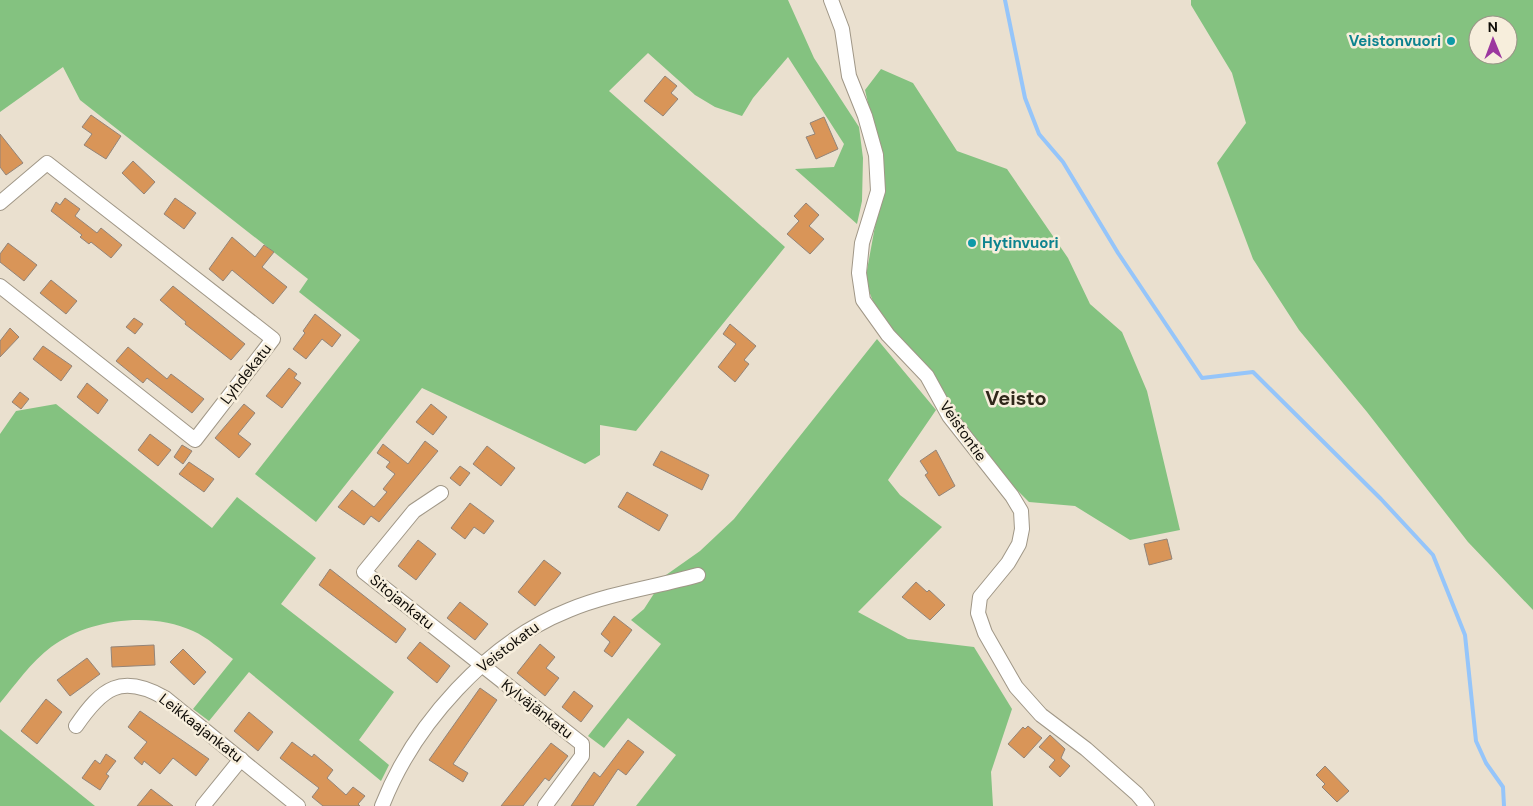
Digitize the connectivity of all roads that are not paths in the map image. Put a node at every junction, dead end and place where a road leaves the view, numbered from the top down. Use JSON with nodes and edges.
{"nodes":[{"id":1,"x":832,"y":0,"type":"edge"},
{"id":2,"x":0,"y":203,"type":"edge"},
{"id":3,"x":0,"y":286,"type":"edge"},
{"id":4,"x":441,"y":492,"type":"dead end"},
{"id":5,"x":698,"y":575,"type":"dead end"},
{"id":6,"x":481,"y":665,"type":"junction"},
{"id":7,"x":76,"y":726,"type":"dead end"},
{"id":8,"x":241,"y":759,"type":"junction"},
{"id":9,"x":203,"y":806,"type":"edge"},
{"id":10,"x":298,"y":806,"type":"edge"},
{"id":11,"x":382,"y":806,"type":"edge"},
{"id":12,"x":545,"y":806,"type":"edge"},
{"id":13,"x":1147,"y":806,"type":"edge"}],
"edges":[{"from":1,"to":13,"type":"street","name":"Veistontie"},
{"from":2,"to":3,"type":"street","name":"Lyhdekatu"},
{"from":4,"to":6,"type":"street","name":"Sitojankatu"},
{"from":5,"to":6,"type":"street","name":"Veistokatu"},
{"from":6,"to":11,"type":"street","name":"Veistokatu"},
{"from":6,"to":12,"type":"street","name":"Kylväjänkatu"},
{"from":7,"to":8,"type":"street","name":"Leikkaajankatu"},
{"from":8,"to":9,"type":"street"},
{"from":8,"to":10,"type":"street","name":"Leikkaajankatu"}]}
